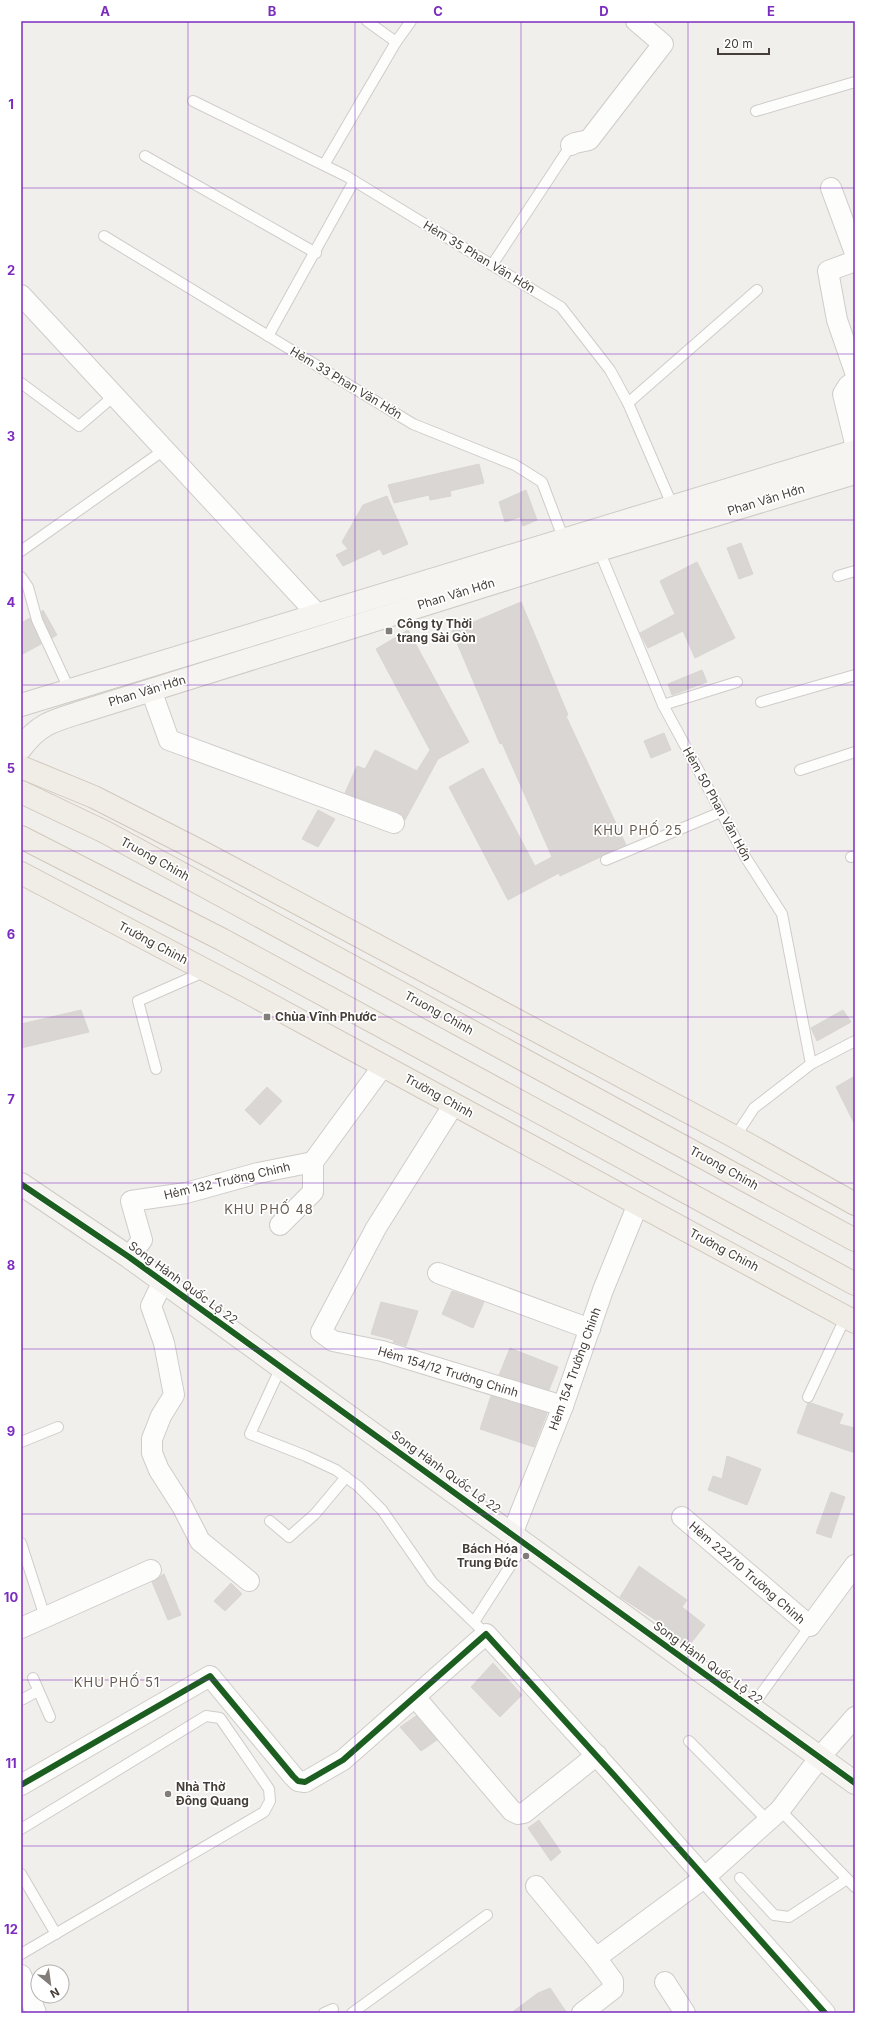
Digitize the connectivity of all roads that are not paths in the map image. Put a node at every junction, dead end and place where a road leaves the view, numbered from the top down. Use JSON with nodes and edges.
{"nodes":[{"id":1,"x":367,"y":21,"type":"edge"},
{"id":2,"x":411,"y":21,"type":"edge"},
{"id":3,"x":636,"y":21,"type":"edge"},
{"id":4,"x":396,"y":42,"type":"junction"},
{"id":5,"x":855,"y":82,"type":"edge"},
{"id":6,"x":193,"y":101,"type":"dead end"},
{"id":7,"x":756,"y":111,"type":"dead end"},
{"id":8,"x":571,"y":145,"type":"joint"},
{"id":9,"x":145,"y":156,"type":"dead end"},
{"id":10,"x":324,"y":165,"type":"junction"},
{"id":11,"x":354,"y":181,"type":"junction"},
{"id":12,"x":831,"y":188,"type":"dead end"},
{"id":13,"x":104,"y":236,"type":"dead end"},
{"id":14,"x":316,"y":253,"type":"junction"},
{"id":15,"x":855,"y":253,"type":"edge"},
{"id":16,"x":855,"y":260,"type":"edge"},
{"id":17,"x":492,"y":265,"type":"junction"},
{"id":18,"x":757,"y":290,"type":"dead end"},
{"id":19,"x":21,"y":295,"type":"edge"},
{"id":20,"x":268,"y":336,"type":"junction"},
{"id":21,"x":855,"y":372,"type":"edge"},
{"id":22,"x":855,"y":381,"type":"edge"},
{"id":23,"x":21,"y":383,"type":"edge"},
{"id":24,"x":114,"y":396,"type":"junction"},
{"id":25,"x":628,"y":403,"type":"junction"},
{"id":26,"x":855,"y":443,"type":"edge"},
{"id":27,"x":164,"y":450,"type":"junction"},
{"id":28,"x":855,"y":451,"type":"edge"},
{"id":29,"x":855,"y":473,"type":"edge"},
{"id":30,"x":673,"y":506,"type":"junction"},
{"id":31,"x":564,"y":540,"type":"junction"},
{"id":32,"x":599,"y":550,"type":"junction"},
{"id":33,"x":21,"y":551,"type":"edge"},
{"id":34,"x":855,"y":571,"type":"edge"},
{"id":35,"x":838,"y":576,"type":"dead end"},
{"id":36,"x":21,"y":577,"type":"edge"},
{"id":37,"x":467,"y":580,"type":"junction"},
{"id":38,"x":318,"y":615,"type":"junction"},
{"id":39,"x":855,"y":675,"type":"edge"},
{"id":40,"x":737,"y":682,"type":"dead end"},
{"id":41,"x":151,"y":690,"type":"junction"},
{"id":42,"x":70,"y":691,"type":"junction"},
{"id":43,"x":762,"y":702,"type":"dead end"},
{"id":44,"x":21,"y":705,"type":"edge"},
{"id":45,"x":663,"y":705,"type":"junction"},
{"id":46,"x":21,"y":748,"type":"edge"},
{"id":47,"x":855,"y":752,"type":"edge"},
{"id":48,"x":21,"y":767,"type":"edge"},
{"id":49,"x":800,"y":770,"type":"dead end"},
{"id":50,"x":21,"y":792,"type":"edge"},
{"id":51,"x":721,"y":812,"type":"junction"},
{"id":52,"x":394,"y":823,"type":"dead end"},
{"id":53,"x":21,"y":837,"type":"edge"},
{"id":54,"x":606,"y":860,"type":"dead end"},
{"id":55,"x":21,"y":873,"type":"edge"},
{"id":56,"x":206,"y":971,"type":"junction"},
{"id":57,"x":855,"y":1041,"type":"edge"},
{"id":58,"x":811,"y":1064,"type":"junction"},
{"id":59,"x":383,"y":1066,"type":"junction"},
{"id":60,"x":156,"y":1069,"type":"dead end"},
{"id":61,"x":454,"y":1104,"type":"junction"},
{"id":62,"x":736,"y":1137,"type":"junction"},
{"id":63,"x":313,"y":1162,"type":"junction"},
{"id":64,"x":21,"y":1184,"type":"edge"},
{"id":65,"x":638,"y":1204,"type":"junction"},
{"id":66,"x":855,"y":1204,"type":"edge"},
{"id":67,"x":280,"y":1225,"type":"dead end"},
{"id":68,"x":855,"y":1240,"type":"edge"},
{"id":69,"x":129,"y":1257,"type":"junction"},
{"id":70,"x":438,"y":1273,"type":"dead end"},
{"id":71,"x":163,"y":1281,"type":"junction"},
{"id":72,"x":855,"y":1284,"type":"edge"},
{"id":73,"x":850,"y":1319,"type":"edge"},
{"id":74,"x":590,"y":1329,"type":"junction"},
{"id":75,"x":281,"y":1367,"type":"junction"},
{"id":76,"x":808,"y":1397,"type":"dead end"},
{"id":77,"x":563,"y":1406,"type":"junction"},
{"id":78,"x":58,"y":1427,"type":"dead end"},
{"id":79,"x":21,"y":1442,"type":"edge"},
{"id":80,"x":346,"y":1477,"type":"junction"},
{"id":81,"x":682,"y":1517,"type":"dead end"},
{"id":82,"x":270,"y":1521,"type":"dead end"},
{"id":83,"x":519,"y":1539,"type":"junction"},
{"id":84,"x":21,"y":1543,"type":"edge"},
{"id":85,"x":855,"y":1565,"type":"edge"},
{"id":86,"x":151,"y":1570,"type":"dead end"},
{"id":87,"x":249,"y":1581,"type":"dead end"},
{"id":88,"x":45,"y":1617,"type":"junction"},
{"id":89,"x":810,"y":1626,"type":"junction"},
{"id":90,"x":21,"y":1628,"type":"edge"},
{"id":91,"x":480,"y":1628,"type":"junction"},
{"id":92,"x":33,"y":1678,"type":"dead end"},
{"id":93,"x":38,"y":1691,"type":"junction"},
{"id":94,"x":415,"y":1697,"type":"junction"},
{"id":95,"x":21,"y":1700,"type":"edge"},
{"id":96,"x":751,"y":1708,"type":"junction"},
{"id":97,"x":50,"y":1717,"type":"dead end"},
{"id":98,"x":855,"y":1717,"type":"edge"},
{"id":99,"x":689,"y":1741,"type":"dead end"},
{"id":100,"x":597,"y":1755,"type":"junction"},
{"id":101,"x":820,"y":1757,"type":"junction"},
{"id":102,"x":855,"y":1783,"type":"edge"},
{"id":103,"x":21,"y":1786,"type":"edge"},
{"id":104,"x":774,"y":1816,"type":"junction"},
{"id":105,"x":21,"y":1829,"type":"edge"},
{"id":106,"x":21,"y":1874,"type":"edge"},
{"id":107,"x":704,"y":1878,"type":"junction"},
{"id":108,"x":740,"y":1878,"type":"dead end"},
{"id":109,"x":848,"y":1879,"type":"junction"},
{"id":110,"x":536,"y":1886,"type":"dead end"},
{"id":111,"x":855,"y":1887,"type":"edge"},
{"id":112,"x":487,"y":1915,"type":"dead end"},
{"id":113,"x":56,"y":1934,"type":"junction"},
{"id":114,"x":21,"y":1954,"type":"edge"},
{"id":115,"x":596,"y":1958,"type":"junction"},
{"id":116,"x":21,"y":1976,"type":"edge"},
{"id":117,"x":665,"y":1982,"type":"dead end"},
{"id":118,"x":36,"y":2013,"type":"edge"},
{"id":119,"x":352,"y":2013,"type":"edge"},
{"id":120,"x":582,"y":2013,"type":"edge"},
{"id":121,"x":685,"y":2013,"type":"edge"},
{"id":122,"x":825,"y":2013,"type":"edge"}],
"edges":[{"from":1,"to":4,"type":"lane"},
{"from":2,"to":4,"type":"lane"},
{"from":3,"to":8,"type":"street"},
{"from":4,"to":10,"type":"lane"},
{"from":5,"to":7,"type":"lane"},
{"from":6,"to":10,"type":"lane","name":"Hẻm 35 Phan Văn Hớn"},
{"from":8,"to":17,"type":"lane"},
{"from":9,"to":14,"type":"lane"},
{"from":10,"to":11,"type":"lane","name":"Hẻm 35 Phan Văn Hớn"},
{"from":11,"to":14,"type":"lane"},
{"from":11,"to":17,"type":"lane","name":"Hẻm 35 Phan Văn Hớn"},
{"from":12,"to":15,"type":"street"},
{"from":13,"to":20,"type":"lane","name":"Hẻm 33 Phan Văn Hớn"},
{"from":14,"to":20,"type":"lane"},
{"from":16,"to":21,"type":"street"},
{"from":17,"to":25,"type":"lane","name":"Hẻm 35 Phan Văn Hớn"},
{"from":18,"to":25,"type":"lane"},
{"from":19,"to":24,"type":"street"},
{"from":20,"to":31,"type":"lane","name":"Hẻm 33 Phan Văn Hớn"},
{"from":22,"to":26,"type":"street"},
{"from":23,"to":24,"type":"lane"},
{"from":24,"to":27,"type":"street"},
{"from":25,"to":30,"type":"lane","name":"Hẻm 35 Phan Văn Hớn"},
{"from":27,"to":33,"type":"lane"},
{"from":27,"to":38,"type":"street"},
{"from":28,"to":30,"type":"main road","name":"Phan Văn Hớn"},
{"from":29,"to":32,"type":"main road","name":"Phan Văn Hớn"},
{"from":30,"to":31,"type":"main road","name":"Phan Văn Hớn"},
{"from":31,"to":37,"type":"main road","name":"Phan Văn Hớn"},
{"from":32,"to":37,"type":"main road","name":"Phan Văn Hớn"},
{"from":32,"to":45,"type":"lane","name":"Hẻm 50 Phan Văn Hớn"},
{"from":34,"to":35,"type":"lane"},
{"from":36,"to":42,"type":"lane"},
{"from":37,"to":38,"type":"main road","name":"Phan Văn Hớn"},
{"from":37,"to":41,"type":"main road","name":"Phan Văn Hớn"},
{"from":38,"to":42,"type":"main road","name":"Phan Văn Hớn"},
{"from":39,"to":43,"type":"lane"},
{"from":40,"to":45,"type":"lane"},
{"from":41,"to":46,"type":"main road","name":"Phan Văn Hớn"},
{"from":41,"to":52,"type":"street"},
{"from":42,"to":44,"type":"main road","name":"Phan Văn Hớn"},
{"from":45,"to":51,"type":"lane","name":"Hẻm 50 Phan Văn Hớn"},
{"from":47,"to":49,"type":"lane"},
{"from":48,"to":62,"type":"main road"},
{"from":50,"to":68,"type":"main road","name":"Truong Chinh"},
{"from":51,"to":54,"type":"lane"},
{"from":51,"to":58,"type":"lane","name":"Hẻm 50 Phan Văn Hớn"},
{"from":53,"to":72,"type":"main road"},
{"from":55,"to":56,"type":"main road","name":"Trường Chinh"},
{"from":56,"to":59,"type":"main road","name":"Trường Chinh"},
{"from":56,"to":60,"type":"lane"},
{"from":57,"to":58,"type":"lane"},
{"from":58,"to":62,"type":"lane"},
{"from":59,"to":61,"type":"main road","name":"Trường Chinh"},
{"from":59,"to":63,"type":"street"},
{"from":61,"to":65,"type":"main road","name":"Trường Chinh"},
{"from":61,"to":77,"type":"street","name":"Hẻm 154/12 Trường Chinh"},
{"from":62,"to":66,"type":"main road"},
{"from":63,"to":67,"type":"street"},
{"from":63,"to":69,"type":"street","name":"Hẻm 132 Trường Chinh"},
{"from":64,"to":69,"type":"main road","name":"Song Hành Quốc Lộ 22"},
{"from":65,"to":73,"type":"main road","name":"Trường Chinh"},
{"from":65,"to":74,"type":"street","name":"Hẻm 154 Trường Chinh"},
{"from":69,"to":71,"type":"main road","name":"Song Hành Quốc Lộ 22"},
{"from":70,"to":74,"type":"street"},
{"from":71,"to":75,"type":"main road","name":"Song Hành Quốc Lộ 22"},
{"from":71,"to":87,"type":"street"},
{"from":73,"to":76,"type":"lane"},
{"from":74,"to":77,"type":"street","name":"Hẻm 154 Trường Chinh"},
{"from":75,"to":80,"type":"lane"},
{"from":75,"to":83,"type":"main road","name":"Song Hành Quốc Lộ 22"},
{"from":77,"to":83,"type":"street","name":"Hẻm 154 Trường Chinh"},
{"from":78,"to":79,"type":"lane"},
{"from":80,"to":82,"type":"lane"},
{"from":80,"to":91,"type":"lane"},
{"from":81,"to":89,"type":"street","name":"Hẻm 222/10 Trường Chinh"},
{"from":83,"to":91,"type":"lane"},
{"from":83,"to":96,"type":"main road","name":"Song Hành Quốc Lộ 22"},
{"from":84,"to":88,"type":"lane"},
{"from":85,"to":89,"type":"street","name":"Hẻm 222/10 Trường Chinh"},
{"from":86,"to":88,"type":"street"},
{"from":88,"to":90,"type":"street"},
{"from":89,"to":96,"type":"lane"},
{"from":91,"to":94,"type":"street"},
{"from":91,"to":100,"type":"street"},
{"from":92,"to":93,"type":"lane"},
{"from":93,"to":95,"type":"lane"},
{"from":93,"to":97,"type":"lane"},
{"from":94,"to":100,"type":"street"},
{"from":94,"to":103,"type":"street"},
{"from":96,"to":101,"type":"main road","name":"Song Hành Quốc Lộ 22"},
{"from":98,"to":101,"type":"street"},
{"from":99,"to":104,"type":"lane"},
{"from":100,"to":107,"type":"street"},
{"from":101,"to":102,"type":"main road","name":"Song Hành Quốc Lộ 22"},
{"from":101,"to":104,"type":"street"},
{"from":104,"to":107,"type":"street"},
{"from":104,"to":109,"type":"lane"},
{"from":105,"to":113,"type":"lane"},
{"from":106,"to":113,"type":"lane"},
{"from":107,"to":115,"type":"street"},
{"from":107,"to":122,"type":"street"},
{"from":108,"to":109,"type":"lane"},
{"from":109,"to":111,"type":"lane"},
{"from":110,"to":115,"type":"street"},
{"from":112,"to":119,"type":"lane"},
{"from":113,"to":114,"type":"lane"},
{"from":115,"to":120,"type":"street"},
{"from":116,"to":118,"type":"street"},
{"from":117,"to":121,"type":"street"}]}
